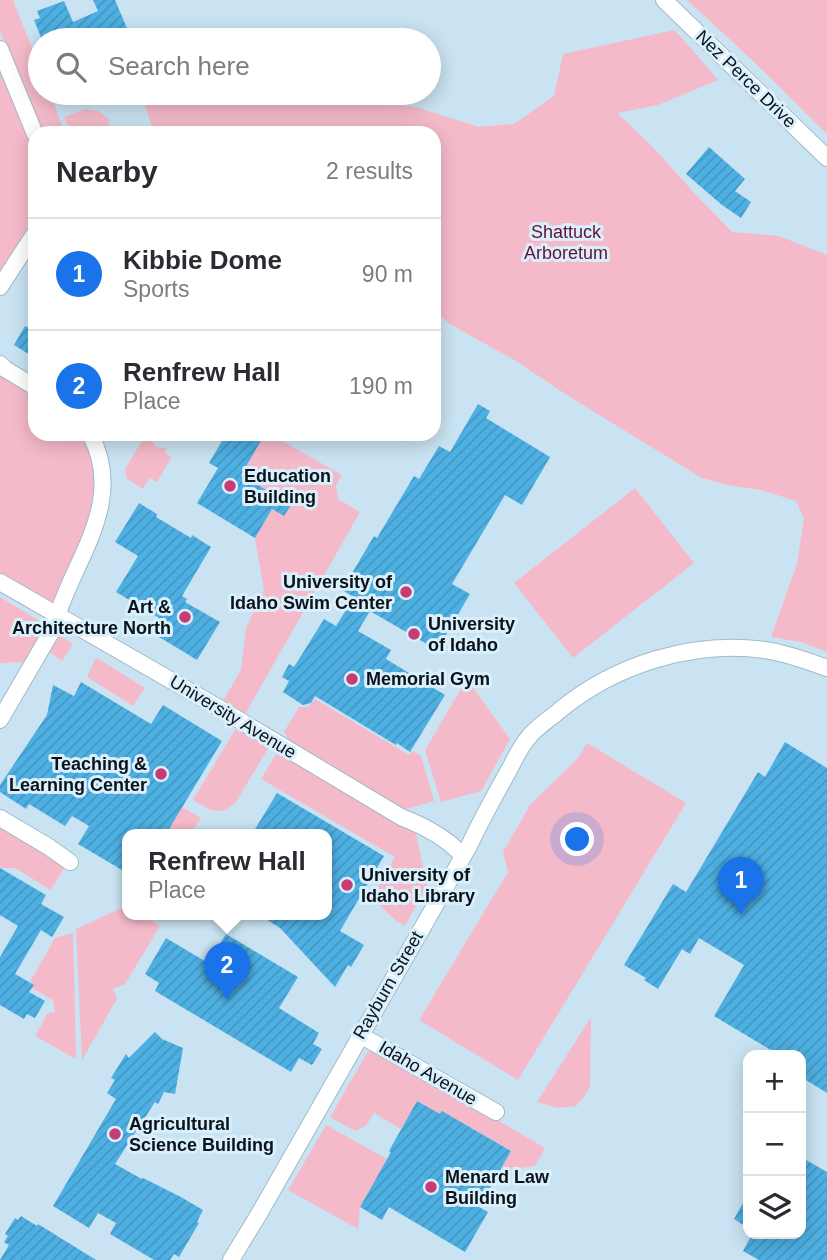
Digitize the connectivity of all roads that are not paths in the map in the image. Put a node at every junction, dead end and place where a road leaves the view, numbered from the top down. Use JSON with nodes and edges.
{"nodes":[{"id":1,"x":664,"y":0,"type":"edge"},
{"id":2,"x":0,"y":49,"type":"edge"},
{"id":3,"x":32,"y":126,"type":"edge"},
{"id":4,"x":827,"y":158,"type":"edge"},
{"id":5,"x":28,"y":244,"type":"edge"},
{"id":6,"x":0,"y":287,"type":"edge"},
{"id":7,"x":0,"y":364,"type":"edge"},
{"id":8,"x":28,"y":383,"type":"edge"},
{"id":9,"x":93,"y":441,"type":"edge"},
{"id":10,"x":0,"y":582,"type":"edge"},
{"id":11,"x":57,"y":615,"type":"junction"},
{"id":12,"x":827,"y":668,"type":"edge"},
{"id":13,"x":0,"y":720,"type":"edge"},
{"id":14,"x":0,"y":818,"type":"edge"},
{"id":15,"x":463,"y":856,"type":"junction"},
{"id":16,"x":69,"y":862,"type":"dead end"},
{"id":17,"x":360,"y":1035,"type":"junction"},
{"id":18,"x":496,"y":1112,"type":"dead end"},
{"id":19,"x":230,"y":1260,"type":"edge"}],
"edges":[{"from":1,"to":4,"type":"street","name":"Nez Perce Drive"},
{"from":2,"to":3,"type":"street"},
{"from":5,"to":6,"type":"street"},
{"from":7,"to":8,"type":"street"},
{"from":9,"to":11,"type":"street"},
{"from":10,"to":11,"type":"street","name":"University Avenue"},
{"from":11,"to":13,"type":"street"},
{"from":11,"to":15,"type":"street","name":"University Avenue"},
{"from":12,"to":15,"type":"street","name":"Rayburn Street"},
{"from":14,"to":16,"type":"street"},
{"from":15,"to":17,"type":"street","name":"Rayburn Street"},
{"from":17,"to":18,"type":"street","name":"Idaho Avenue"},
{"from":17,"to":19,"type":"street","name":"Rayburn Street"}]}
